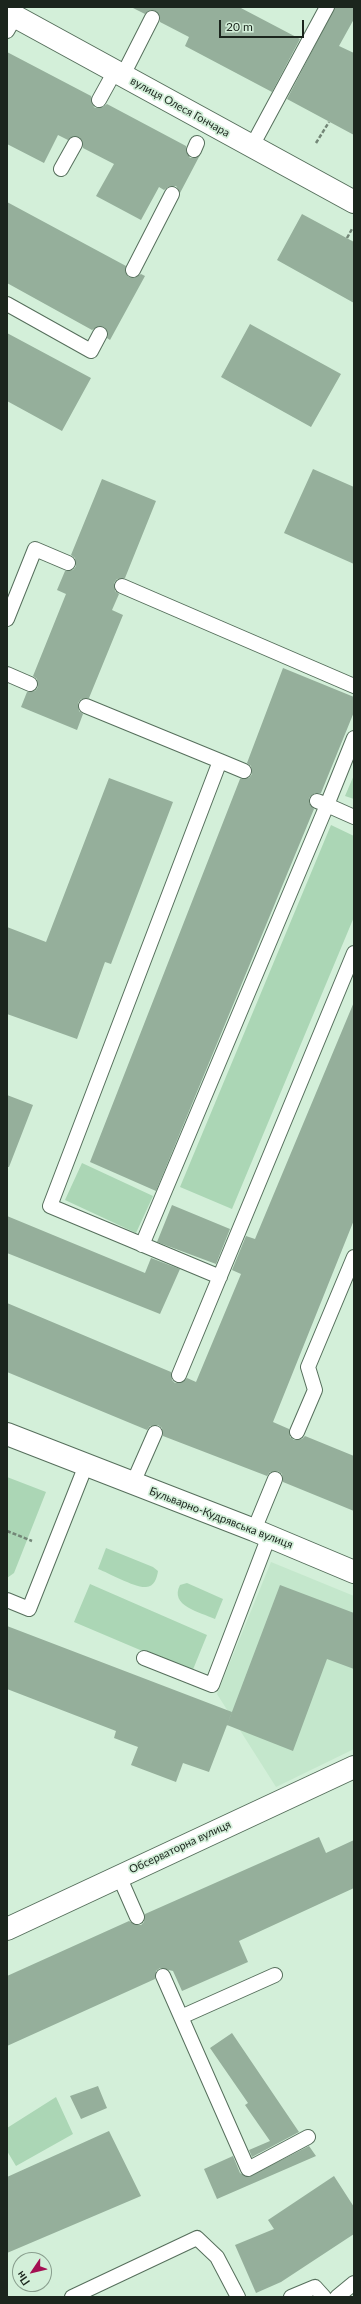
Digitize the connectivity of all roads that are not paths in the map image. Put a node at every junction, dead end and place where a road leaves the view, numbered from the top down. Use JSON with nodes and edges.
{"nodes":[{"id":1,"x":327,"y":7,"type":"edge"},
{"id":2,"x":152,"y":18,"type":"dead end"},
{"id":3,"x":10,"y":20,"type":"edge"},
{"id":4,"x":119,"y":73,"type":"junction"},
{"id":5,"x":99,"y":100,"type":"dead end"},
{"id":6,"x":75,"y":144,"type":"dead end"},
{"id":7,"x":252,"y":146,"type":"junction"},
{"id":8,"x":61,"y":169,"type":"dead end"},
{"id":9,"x":172,"y":194,"type":"dead end"},
{"id":10,"x":354,"y":202,"type":"edge"},
{"id":11,"x":133,"y":270,"type":"dead end"},
{"id":12,"x":7,"y":304,"type":"edge"},
{"id":13,"x":100,"y":334,"type":"dead end"},
{"id":14,"x":68,"y":563,"type":"dead end"},
{"id":15,"x":122,"y":586,"type":"dead end"},
{"id":16,"x":7,"y":619,"type":"edge"},
{"id":17,"x":7,"y":674,"type":"edge"},
{"id":18,"x":30,"y":684,"type":"dead end"},
{"id":19,"x":354,"y":686,"type":"edge"},
{"id":20,"x":86,"y":706,"type":"dead end"},
{"id":21,"x":354,"y":738,"type":"edge"},
{"id":22,"x":220,"y":761,"type":"junction"},
{"id":23,"x":244,"y":771,"type":"dead end"},
{"id":24,"x":322,"y":803,"type":"junction"},
{"id":25,"x":354,"y":817,"type":"edge"},
{"id":26,"x":354,"y":953,"type":"edge"},
{"id":27,"x":142,"y":1245,"type":"junction"},
{"id":28,"x":354,"y":1257,"type":"edge"},
{"id":29,"x":220,"y":1277,"type":"junction"},
{"id":30,"x":179,"y":1375,"type":"dead end"},
{"id":31,"x":296,"y":1432,"type":"dead end"},
{"id":32,"x":155,"y":1433,"type":"dead end"},
{"id":33,"x":7,"y":1434,"type":"edge"},
{"id":34,"x":86,"y":1465,"type":"junction"},
{"id":35,"x":276,"y":1479,"type":"dead end"},
{"id":36,"x":134,"y":1483,"type":"junction"},
{"id":37,"x":261,"y":1533,"type":"junction"},
{"id":38,"x":354,"y":1572,"type":"edge"},
{"id":39,"x":7,"y":1600,"type":"edge"},
{"id":40,"x":144,"y":1658,"type":"dead end"},
{"id":41,"x":354,"y":1767,"type":"edge"},
{"id":42,"x":119,"y":1876,"type":"junction"},
{"id":43,"x":137,"y":1917,"type":"dead end"},
{"id":44,"x":7,"y":1928,"type":"edge"},
{"id":45,"x":275,"y":1975,"type":"dead end"},
{"id":46,"x":163,"y":1976,"type":"dead end"},
{"id":47,"x":181,"y":2017,"type":"junction"},
{"id":48,"x":308,"y":2137,"type":"dead end"},
{"id":49,"x":354,"y":2283,"type":"edge"},
{"id":50,"x":72,"y":2297,"type":"edge"},
{"id":51,"x":238,"y":2297,"type":"edge"},
{"id":52,"x":291,"y":2297,"type":"edge"},
{"id":53,"x":324,"y":2297,"type":"edge"},
{"id":54,"x":337,"y":2297,"type":"edge"}],
"edges":[{"from":1,"to":7,"type":"lane"},
{"from":2,"to":4,"type":"lane"},
{"from":3,"to":4,"type":"street","name":"вулиця Олеся Гончара"},
{"from":4,"to":5,"type":"lane"},
{"from":4,"to":7,"type":"street","name":"вулиця Олеся Гончара"},
{"from":6,"to":8,"type":"lane"},
{"from":7,"to":10,"type":"street","name":"вулиця Олеся Гончара"},
{"from":9,"to":11,"type":"lane"},
{"from":12,"to":13,"type":"lane"},
{"from":14,"to":16,"type":"lane"},
{"from":15,"to":19,"type":"lane"},
{"from":17,"to":18,"type":"lane"},
{"from":20,"to":22,"type":"lane"},
{"from":21,"to":24,"type":"lane"},
{"from":22,"to":23,"type":"lane"},
{"from":22,"to":27,"type":"lane"},
{"from":24,"to":25,"type":"lane"},
{"from":24,"to":27,"type":"lane"},
{"from":26,"to":29,"type":"lane"},
{"from":27,"to":29,"type":"lane"},
{"from":28,"to":31,"type":"lane"},
{"from":29,"to":30,"type":"lane"},
{"from":32,"to":36,"type":"lane"},
{"from":33,"to":34,"type":"street","name":"Бульварно-Кудрявська вулиця"},
{"from":34,"to":36,"type":"street","name":"Бульварно-Кудрявська вулиця"},
{"from":34,"to":39,"type":"lane"},
{"from":35,"to":37,"type":"lane"},
{"from":36,"to":37,"type":"street","name":"Бульварно-Кудрявська вулиця"},
{"from":37,"to":38,"type":"street","name":"Бульварно-Кудрявська вулиця"},
{"from":37,"to":40,"type":"lane"},
{"from":41,"to":42,"type":"street","name":"Обсерваторна вулиця"},
{"from":42,"to":43,"type":"lane"},
{"from":42,"to":44,"type":"street","name":"Обсерваторна вулиця"},
{"from":45,"to":47,"type":"lane"},
{"from":46,"to":47,"type":"lane"},
{"from":47,"to":48,"type":"lane"},
{"from":49,"to":54,"type":"lane"},
{"from":50,"to":51,"type":"lane"},
{"from":52,"to":53,"type":"lane"}]}
